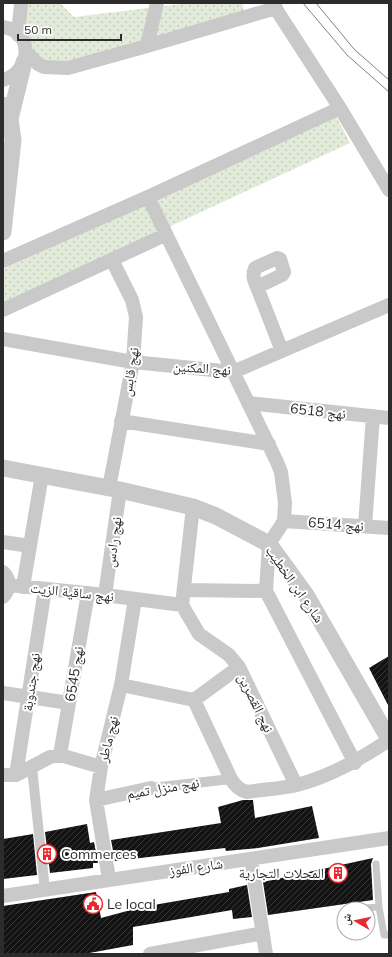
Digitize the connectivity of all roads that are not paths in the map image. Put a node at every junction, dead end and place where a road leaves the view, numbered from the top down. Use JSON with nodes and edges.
{"nodes":[{"id":1,"x":21,"y":3,"type":"edge"},
{"id":2,"x":157,"y":3,"type":"edge"},
{"id":3,"x":274,"y":5,"type":"edge"},
{"id":4,"x":3,"y":27,"type":"edge"},
{"id":5,"x":18,"y":35,"type":"junction"},
{"id":6,"x":147,"y":46,"type":"junction"},
{"id":7,"x":25,"y":57,"type":"junction"},
{"id":8,"x":3,"y":80,"type":"edge"},
{"id":9,"x":340,"y":108,"type":"junction"},
{"id":10,"x":6,"y":112,"type":"edge"},
{"id":11,"x":7,"y":180,"type":"edge"},
{"id":12,"x":389,"y":190,"type":"edge"},
{"id":13,"x":148,"y":197,"type":"junction"},
{"id":14,"x":3,"y":232,"type":"edge"},
{"id":15,"x":165,"y":235,"type":"junction"},
{"id":16,"x":112,"y":260,"type":"junction"},
{"id":17,"x":3,"y":261,"type":"edge"},
{"id":18,"x":256,"y":287,"type":"dead end"},
{"id":19,"x":389,"y":305,"type":"edge"},
{"id":20,"x":3,"y":310,"type":"edge"},
{"id":21,"x":3,"y":339,"type":"edge"},
{"id":22,"x":282,"y":351,"type":"junction"},
{"id":23,"x":133,"y":362,"type":"junction"},
{"id":24,"x":233,"y":372,"type":"junction"},
{"id":25,"x":248,"y":403,"type":"junction"},
{"id":26,"x":374,"y":416,"type":"junction"},
{"id":27,"x":389,"y":418,"type":"edge"},
{"id":28,"x":121,"y":421,"type":"junction"},
{"id":29,"x":269,"y":444,"type":"junction"},
{"id":30,"x":3,"y":468,"type":"edge"},
{"id":31,"x":42,"y":475,"type":"junction"},
{"id":32,"x":115,"y":489,"type":"junction"},
{"id":33,"x":193,"y":507,"type":"junction"},
{"id":34,"x":284,"y":521,"type":"junction"},
{"id":35,"x":366,"y":526,"type":"junction"},
{"id":36,"x":389,"y":528,"type":"edge"},
{"id":37,"x":3,"y":542,"type":"edge"},
{"id":38,"x":269,"y":544,"type":"junction"},
{"id":39,"x":30,"y":546,"type":"junction"},
{"id":40,"x":3,"y":572,"type":"edge"},
{"id":41,"x":45,"y":589,"type":"junction"},
{"id":42,"x":12,"y":590,"type":"edge"},
{"id":43,"x":184,"y":590,"type":"junction"},
{"id":44,"x":266,"y":590,"type":"junction"},
{"id":45,"x":88,"y":593,"type":"junction"},
{"id":46,"x":105,"y":595,"type":"junction"},
{"id":47,"x":135,"y":599,"type":"junction"},
{"id":48,"x":182,"y":605,"type":"junction"},
{"id":49,"x":239,"y":667,"type":"junction"},
{"id":50,"x":121,"y":685,"type":"junction"},
{"id":51,"x":3,"y":693,"type":"edge"},
{"id":52,"x":30,"y":697,"type":"junction"},
{"id":53,"x":194,"y":700,"type":"junction"},
{"id":54,"x":69,"y":703,"type":"junction"},
{"id":55,"x":389,"y":740,"type":"edge"},
{"id":56,"x":60,"y":755,"type":"junction"},
{"id":57,"x":355,"y":763,"type":"junction"},
{"id":58,"x":101,"y":767,"type":"junction"},
{"id":59,"x":32,"y":768,"type":"junction"},
{"id":60,"x":10,"y":775,"type":"edge"},
{"id":61,"x":231,"y":779,"type":"junction"},
{"id":62,"x":296,"y":785,"type":"junction"},
{"id":63,"x":151,"y":788,"type":"joint"},
{"id":64,"x":96,"y":800,"type":"junction"},
{"id":65,"x":389,"y":838,"type":"edge"},
{"id":66,"x":251,"y":859,"type":"junction"},
{"id":67,"x":376,"y":864,"type":"dead end"},
{"id":68,"x":109,"y":879,"type":"junction"},
{"id":69,"x":45,"y":890,"type":"junction"},
{"id":70,"x":3,"y":896,"type":"edge"},
{"id":71,"x":376,"y":907,"type":"edge"},
{"id":72,"x":379,"y":907,"type":"junction"},
{"id":73,"x":263,"y":933,"type":"junction"},
{"id":74,"x":389,"y":935,"type":"edge"},
{"id":75,"x":150,"y":954,"type":"edge"},
{"id":76,"x":266,"y":954,"type":"edge"}],
"edges":[{"from":1,"to":5,"type":"street"},
{"from":2,"to":6,"type":"street"},
{"from":3,"to":6,"type":"street"},
{"from":3,"to":9,"type":"street"},
{"from":4,"to":5,"type":"street"},
{"from":5,"to":7,"type":"street"},
{"from":6,"to":7,"type":"street"},
{"from":7,"to":8,"type":"street"},
{"from":7,"to":10,"type":"street"},
{"from":9,"to":12,"type":"street"},
{"from":9,"to":13,"type":"street"},
{"from":10,"to":11,"type":"street"},
{"from":11,"to":14,"type":"street"},
{"from":13,"to":15,"type":"street"},
{"from":13,"to":17,"type":"street"},
{"from":15,"to":16,"type":"street"},
{"from":15,"to":24,"type":"street"},
{"from":16,"to":20,"type":"street"},
{"from":16,"to":23,"type":"street","name":"نهج قابس"},
{"from":18,"to":22,"type":"street"},
{"from":19,"to":22,"type":"street","name":"نهج المكنين"},
{"from":21,"to":23,"type":"street","name":"نهج المكنين"},
{"from":22,"to":24,"type":"street","name":"نهج المكنين"},
{"from":23,"to":24,"type":"street","name":"نهج المكنين"},
{"from":23,"to":28,"type":"street","name":"نهج قابس"},
{"from":24,"to":25,"type":"street"},
{"from":25,"to":26,"type":"street","name":"نهج 6518"},
{"from":25,"to":29,"type":"street"},
{"from":26,"to":27,"type":"street","name":"نهج 6518"},
{"from":26,"to":35,"type":"street"},
{"from":28,"to":29,"type":"street"},
{"from":28,"to":32,"type":"street","name":"نهج قابس"},
{"from":29,"to":34,"type":"street"},
{"from":30,"to":31,"type":"street","name":"شارع ابن الخطيب"},
{"from":31,"to":32,"type":"street","name":"شارع ابن الخطيب"},
{"from":31,"to":39,"type":"street"},
{"from":32,"to":33,"type":"street","name":"شارع ابن الخطيب"},
{"from":32,"to":46,"type":"street","name":"نهج رادس"},
{"from":33,"to":38,"type":"street","name":"شارع ابن الخطيب"},
{"from":33,"to":43,"type":"street"},
{"from":34,"to":35,"type":"street","name":"نهج 6514"},
{"from":34,"to":38,"type":"street"},
{"from":35,"to":36,"type":"street","name":"نهج 6514"},
{"from":37,"to":39,"type":"street"},
{"from":38,"to":44,"type":"street"},
{"from":38,"to":55,"type":"street","name":"شارع ابن الخطيب"},
{"from":39,"to":42,"type":"street"},
{"from":40,"to":42,"type":"street"},
{"from":41,"to":42,"type":"street","name":"نهج ساقية الزيت"},
{"from":41,"to":45,"type":"street","name":"نهج ساقية الزيت"},
{"from":41,"to":52,"type":"street","name":"نهج جندوبة"},
{"from":43,"to":44,"type":"street"},
{"from":43,"to":48,"type":"street"},
{"from":44,"to":57,"type":"street"},
{"from":45,"to":46,"type":"street","name":"نهج ساقية الزيت"},
{"from":45,"to":54,"type":"street","name":"نهج 6545"},
{"from":46,"to":47,"type":"street","name":"نهج ساقية الزيت"},
{"from":47,"to":48,"type":"street"},
{"from":47,"to":50,"type":"street","name":"نهج ماطر"},
{"from":48,"to":49,"type":"street","name":"نهج القصرين"},
{"from":49,"to":53,"type":"street"},
{"from":49,"to":62,"type":"street","name":"نهج القصرين"},
{"from":50,"to":53,"type":"street"},
{"from":50,"to":58,"type":"street","name":"نهج ماطر"},
{"from":51,"to":52,"type":"street"},
{"from":52,"to":54,"type":"street"},
{"from":52,"to":60,"type":"street","name":"نهج جندوبة"},
{"from":53,"to":61,"type":"street"},
{"from":54,"to":56,"type":"street","name":"نهج 6545"},
{"from":55,"to":57,"type":"street"},
{"from":56,"to":58,"type":"street"},
{"from":56,"to":59,"type":"street"},
{"from":57,"to":62,"type":"street"},
{"from":58,"to":64,"type":"street","name":"نهج ماطر"},
{"from":59,"to":60,"type":"street"},
{"from":59,"to":69,"type":"street"},
{"from":61,"to":62,"type":"street"},
{"from":61,"to":63,"type":"street","name":"نهج منزل تميم"},
{"from":63,"to":64,"type":"street","name":"نهج منزل تميم"},
{"from":64,"to":68,"type":"street","name":"نهج ماطر"},
{"from":65,"to":66,"type":"street","name":"شارع الفوز"},
{"from":66,"to":68,"type":"street","name":"شارع الفوز"},
{"from":66,"to":73,"type":"street"},
{"from":67,"to":72,"type":"lane"},
{"from":68,"to":69,"type":"street","name":"شارع الفوز"},
{"from":69,"to":70,"type":"street","name":"شارع الفوز"},
{"from":71,"to":72,"type":"lane"},
{"from":72,"to":74,"type":"lane"},
{"from":73,"to":75,"type":"street"},
{"from":73,"to":76,"type":"street"}]}
